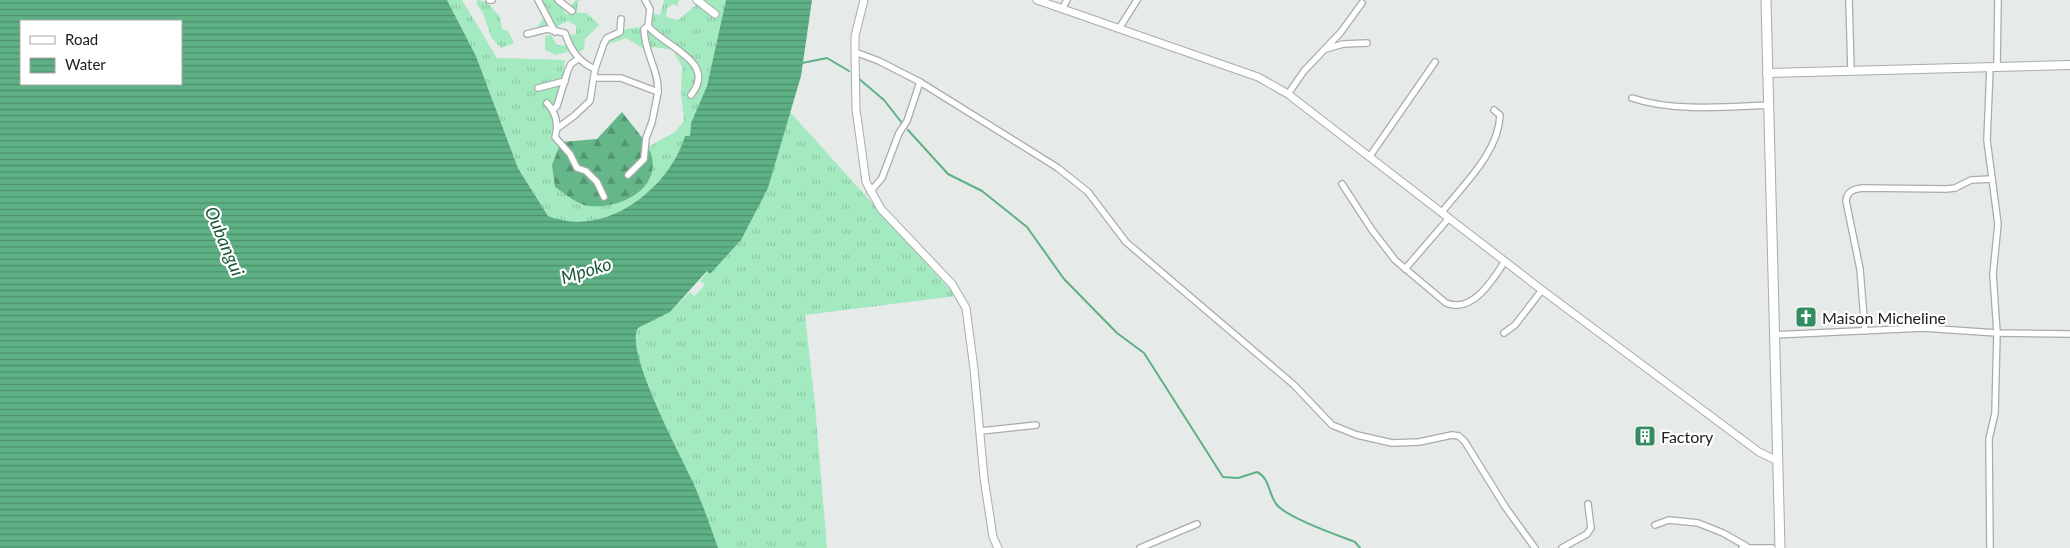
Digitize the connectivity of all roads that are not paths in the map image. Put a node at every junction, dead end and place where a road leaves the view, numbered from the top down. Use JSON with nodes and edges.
{"nodes":[{"id":1,"x":538,"y":0,"type":"edge"},
{"id":2,"x":558,"y":0,"type":"edge"},
{"id":3,"x":645,"y":0,"type":"edge"},
{"id":4,"x":697,"y":0,"type":"edge"},
{"id":5,"x":864,"y":0,"type":"edge"},
{"id":6,"x":1037,"y":0,"type":"edge"},
{"id":7,"x":1067,"y":0,"type":"edge"},
{"id":8,"x":1137,"y":0,"type":"edge"},
{"id":9,"x":1766,"y":0,"type":"edge"},
{"id":10,"x":1848,"y":0,"type":"edge"},
{"id":11,"x":1998,"y":0,"type":"edge"},
{"id":12,"x":1362,"y":3,"type":"dead end"},
{"id":13,"x":1062,"y":9,"type":"junction"},
{"id":14,"x":572,"y":11,"type":"dead end"},
{"id":15,"x":715,"y":14,"type":"dead end"},
{"id":16,"x":622,"y":19,"type":"dead end"},
{"id":17,"x":648,"y":26,"type":"junction"},
{"id":18,"x":1120,"y":27,"type":"junction"},
{"id":19,"x":555,"y":32,"type":"junction"},
{"id":20,"x":527,"y":34,"type":"dead end"},
{"id":21,"x":1367,"y":43,"type":"dead end"},
{"id":22,"x":1326,"y":49,"type":"junction"},
{"id":23,"x":855,"y":52,"type":"junction"},
{"id":24,"x":578,"y":59,"type":"junction"},
{"id":25,"x":1435,"y":62,"type":"dead end"},
{"id":26,"x":2070,"y":66,"type":"edge"},
{"id":27,"x":1994,"y":67,"type":"junction"},
{"id":28,"x":596,"y":69,"type":"junction"},
{"id":29,"x":1851,"y":70,"type":"junction"},
{"id":30,"x":1767,"y":74,"type":"junction"},
{"id":31,"x":594,"y":78,"type":"junction"},
{"id":32,"x":565,"y":81,"type":"junction"},
{"id":33,"x":920,"y":82,"type":"junction"},
{"id":34,"x":538,"y":88,"type":"dead end"},
{"id":35,"x":658,"y":92,"type":"junction"},
{"id":36,"x":1288,"y":94,"type":"junction"},
{"id":37,"x":691,"y":95,"type":"dead end"},
{"id":38,"x":1632,"y":98,"type":"dead end"},
{"id":39,"x":547,"y":103,"type":"dead end"},
{"id":40,"x":1769,"y":105,"type":"junction"},
{"id":41,"x":553,"y":110,"type":"junction"},
{"id":42,"x":1494,"y":110,"type":"dead end"},
{"id":43,"x":558,"y":126,"type":"junction"},
{"id":44,"x":1370,"y":156,"type":"junction"},
{"id":45,"x":628,"y":175,"type":"dead end"},
{"id":46,"x":1992,"y":179,"type":"junction"},
{"id":47,"x":1342,"y":184,"type":"dead end"},
{"id":48,"x":870,"y":192,"type":"junction"},
{"id":49,"x":604,"y":197,"type":"dead end"},
{"id":50,"x":1442,"y":212,"type":"junction"},
{"id":51,"x":1450,"y":218,"type":"junction"},
{"id":52,"x":1506,"y":261,"type":"junction"},
{"id":53,"x":1405,"y":269,"type":"junction"},
{"id":54,"x":1542,"y":290,"type":"junction"},
{"id":55,"x":1864,"y":331,"type":"junction"},
{"id":56,"x":1504,"y":333,"type":"dead end"},
{"id":57,"x":1996,"y":333,"type":"junction"},
{"id":58,"x":1774,"y":334,"type":"junction"},
{"id":59,"x":2070,"y":334,"type":"edge"},
{"id":60,"x":1036,"y":425,"type":"dead end"},
{"id":61,"x":981,"y":431,"type":"junction"},
{"id":62,"x":1778,"y":461,"type":"junction"},
{"id":63,"x":1588,"y":504,"type":"dead end"},
{"id":64,"x":1197,"y":524,"type":"dead end"},
{"id":65,"x":1655,"y":525,"type":"dead end"},
{"id":66,"x":1743,"y":547,"type":"edge"},
{"id":67,"x":998,"y":548,"type":"edge"},
{"id":68,"x":1140,"y":548,"type":"edge"},
{"id":69,"x":1535,"y":548,"type":"edge"},
{"id":70,"x":1562,"y":548,"type":"edge"},
{"id":71,"x":1772,"y":548,"type":"edge"},
{"id":72,"x":1780,"y":548,"type":"edge"},
{"id":73,"x":1990,"y":548,"type":"edge"}],
"edges":[{"from":1,"to":19,"type":"street"},
{"from":2,"to":14,"type":"street"},
{"from":3,"to":17,"type":"street"},
{"from":4,"to":15,"type":"street"},
{"from":5,"to":23,"type":"street"},
{"from":6,"to":13,"type":"street"},
{"from":7,"to":13,"type":"street"},
{"from":8,"to":18,"type":"street"},
{"from":9,"to":30,"type":"main road"},
{"from":10,"to":29,"type":"street"},
{"from":11,"to":27,"type":"street"},
{"from":12,"to":22,"type":"street"},
{"from":13,"to":18,"type":"street"},
{"from":16,"to":28,"type":"street"},
{"from":17,"to":35,"type":"street"},
{"from":17,"to":37,"type":"street"},
{"from":18,"to":36,"type":"street"},
{"from":19,"to":20,"type":"street"},
{"from":19,"to":24,"type":"street"},
{"from":21,"to":22,"type":"street"},
{"from":22,"to":36,"type":"street"},
{"from":23,"to":33,"type":"street"},
{"from":23,"to":48,"type":"street"},
{"from":24,"to":28,"type":"street"},
{"from":24,"to":32,"type":"street"},
{"from":25,"to":44,"type":"street"},
{"from":26,"to":27,"type":"main road"},
{"from":27,"to":29,"type":"main road"},
{"from":27,"to":46,"type":"street"},
{"from":28,"to":31,"type":"street"},
{"from":29,"to":30,"type":"main road"},
{"from":30,"to":40,"type":"main road"},
{"from":31,"to":35,"type":"street"},
{"from":31,"to":43,"type":"street"},
{"from":32,"to":34,"type":"street"},
{"from":32,"to":41,"type":"street"},
{"from":33,"to":48,"type":"street"},
{"from":33,"to":69,"type":"street"},
{"from":35,"to":45,"type":"street"},
{"from":36,"to":44,"type":"street"},
{"from":38,"to":40,"type":"street"},
{"from":39,"to":41,"type":"street"},
{"from":40,"to":58,"type":"main road"},
{"from":41,"to":43,"type":"street"},
{"from":42,"to":50,"type":"street"},
{"from":43,"to":49,"type":"street"},
{"from":44,"to":50,"type":"street"},
{"from":46,"to":55,"type":"street"},
{"from":46,"to":57,"type":"street"},
{"from":47,"to":53,"type":"street"},
{"from":48,"to":61,"type":"street"},
{"from":50,"to":51,"type":"street"},
{"from":51,"to":52,"type":"street"},
{"from":51,"to":53,"type":"street"},
{"from":52,"to":53,"type":"street"},
{"from":52,"to":54,"type":"street"},
{"from":54,"to":56,"type":"street"},
{"from":54,"to":62,"type":"street"},
{"from":55,"to":57,"type":"street"},
{"from":55,"to":58,"type":"street"},
{"from":57,"to":59,"type":"street"},
{"from":57,"to":73,"type":"street"},
{"from":58,"to":62,"type":"main road"},
{"from":60,"to":61,"type":"street"},
{"from":61,"to":67,"type":"street"},
{"from":62,"to":72,"type":"main road"},
{"from":63,"to":70,"type":"street"},
{"from":64,"to":68,"type":"street"},
{"from":65,"to":66,"type":"street"},
{"from":66,"to":71,"type":"street"}]}
